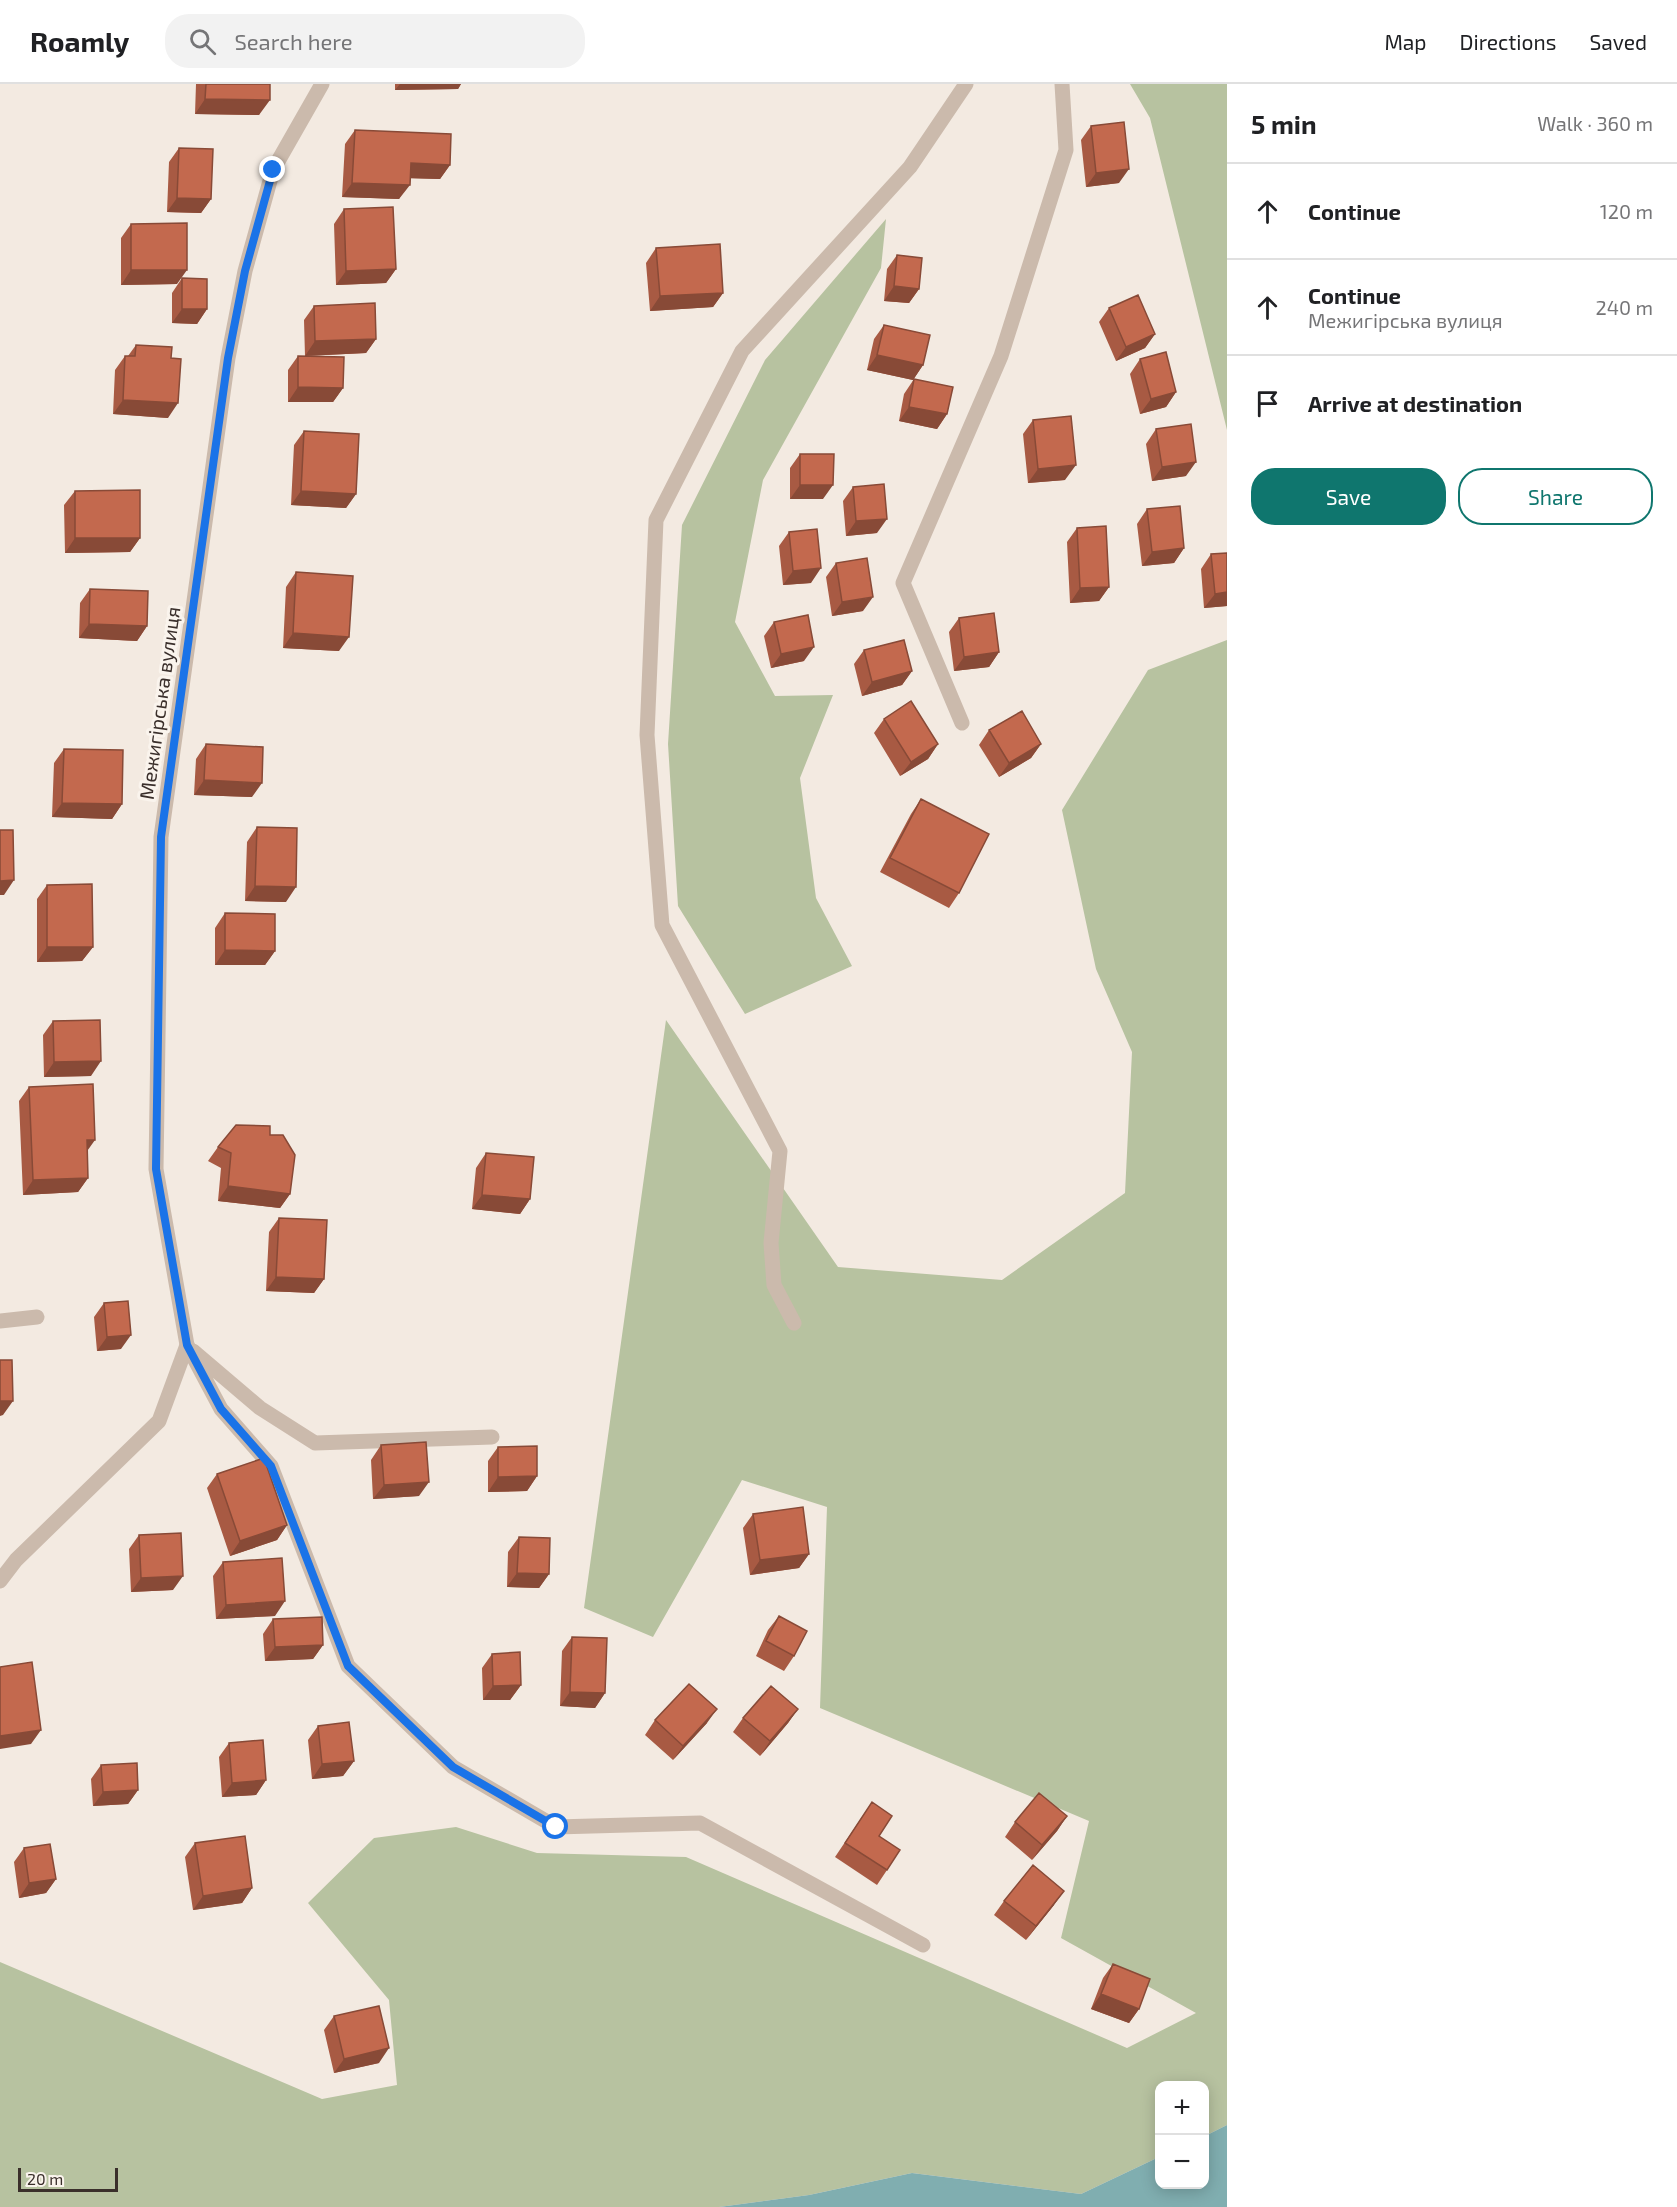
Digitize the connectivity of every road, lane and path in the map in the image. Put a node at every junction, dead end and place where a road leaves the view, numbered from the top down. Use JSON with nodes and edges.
{"nodes":[{"id":1,"x":322,"y":84,"type":"edge"},
{"id":2,"x":966,"y":84,"type":"edge"},
{"id":3,"x":1062,"y":84,"type":"edge"},
{"id":4,"x":962,"y":723,"type":"dead end"},
{"id":5,"x":37,"y":1317,"type":"dead end"},
{"id":6,"x":0,"y":1321,"type":"edge"},
{"id":7,"x":794,"y":1323,"type":"dead end"},
{"id":8,"x":187,"y":1345,"type":"junction"},
{"id":9,"x":492,"y":1437,"type":"dead end"},
{"id":10,"x":0,"y":1581,"type":"edge"},
{"id":11,"x":923,"y":1945,"type":"dead end"}],
"edges":[{"from":1,"to":8,"type":"street","name":"Межигірська вулиця"},
{"from":2,"to":7,"type":"street"},
{"from":3,"to":4,"type":"street"},
{"from":5,"to":6,"type":"street"},
{"from":8,"to":9,"type":"street"},
{"from":8,"to":10,"type":"street"},
{"from":8,"to":11,"type":"street"}]}
